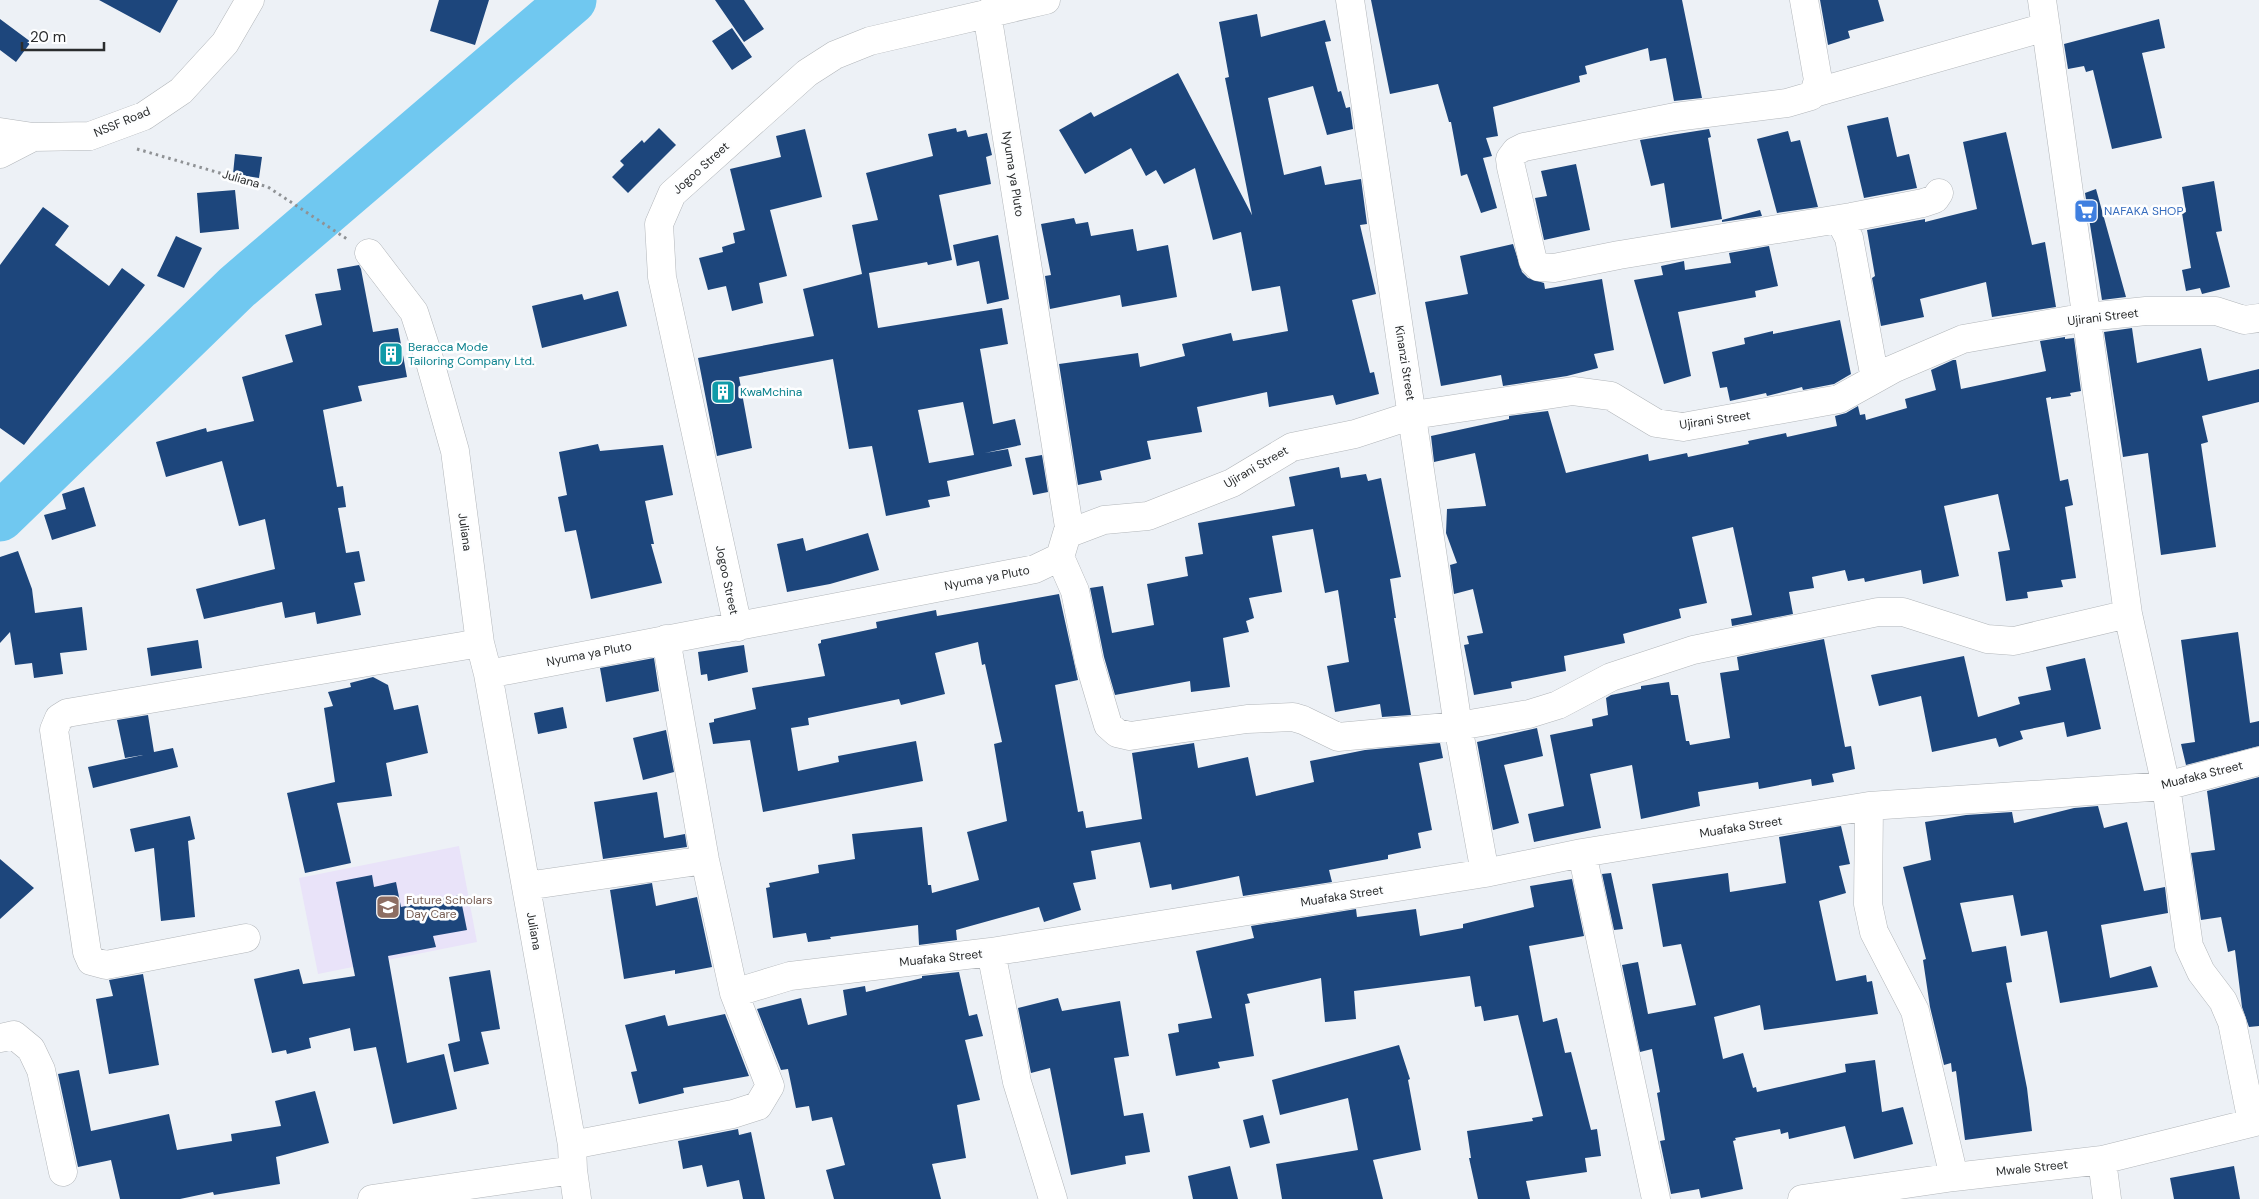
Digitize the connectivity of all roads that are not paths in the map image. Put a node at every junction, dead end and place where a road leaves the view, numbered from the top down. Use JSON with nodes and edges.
{"nodes":[{"id":1,"x":250,"y":0,"type":"edge"},
{"id":2,"x":1046,"y":0,"type":"edge"},
{"id":3,"x":1350,"y":0,"type":"edge"},
{"id":4,"x":1804,"y":0,"type":"edge"},
{"id":5,"x":2042,"y":0,"type":"edge"},
{"id":6,"x":987,"y":13,"type":"junction"},
{"id":7,"x":2046,"y":27,"type":"junction"},
{"id":8,"x":1814,"y":93,"type":"junction"},
{"id":9,"x":0,"y":132,"type":"edge"},
{"id":10,"x":34,"y":137,"type":"junction"},
{"id":11,"x":0,"y":154,"type":"edge"},
{"id":12,"x":1939,"y":193,"type":"dead end"},
{"id":13,"x":1839,"y":219,"type":"junction"},
{"id":14,"x":369,"y":253,"type":"road end"},
{"id":15,"x":2087,"y":317,"type":"junction"},
{"id":16,"x":2259,"y":318,"type":"edge"},
{"id":17,"x":1875,"y":379,"type":"junction"},
{"id":18,"x":1412,"y":415,"type":"junction"},
{"id":19,"x":1063,"y":545,"type":"junction"},
{"id":20,"x":2128,"y":614,"type":"junction"},
{"id":21,"x":738,"y":627,"type":"junction"},
{"id":22,"x":666,"y":639,"type":"junction"},
{"id":23,"x":480,"y":643,"type":"junction"},
{"id":24,"x":488,"y":674,"type":"junction"},
{"id":25,"x":1458,"y":726,"type":"junction"},
{"id":26,"x":2259,"y":761,"type":"edge"},
{"id":27,"x":2166,"y":786,"type":"junction"},
{"id":28,"x":1868,"y":806,"type":"junction"},
{"id":29,"x":1582,"y":853,"type":"junction"},
{"id":30,"x":706,"y":860,"type":"junction"},
{"id":31,"x":1485,"y":873,"type":"junction"},
{"id":32,"x":526,"y":886,"type":"junction"},
{"id":33,"x":246,"y":938,"type":"dead end"},
{"id":34,"x":991,"y":952,"type":"junction"},
{"id":35,"x":734,"y":993,"type":"junction"},
{"id":36,"x":0,"y":1038,"type":"edge"},
{"id":37,"x":2255,"y":1121,"type":"edge"},
{"id":38,"x":571,"y":1148,"type":"junction"},
{"id":39,"x":2102,"y":1160,"type":"junction"},
{"id":40,"x":63,"y":1172,"type":"dead end"},
{"id":41,"x":1954,"y":1177,"type":"junction"},
{"id":42,"x":372,"y":1199,"type":"edge"},
{"id":43,"x":577,"y":1199,"type":"edge"},
{"id":44,"x":1053,"y":1199,"type":"edge"},
{"id":45,"x":1656,"y":1199,"type":"edge"},
{"id":46,"x":1802,"y":1199,"type":"edge"},
{"id":47,"x":2107,"y":1199,"type":"edge"}],
"edges":[{"from":1,"to":10,"type":"street","name":"NSSF Road"},
{"from":2,"to":6,"type":"street","name":"Jogoo Street"},
{"from":3,"to":18,"type":"street","name":"Kinanzi Street"},
{"from":4,"to":8,"type":"street"},
{"from":5,"to":7,"type":"street"},
{"from":6,"to":19,"type":"street","name":"Nyuma ya Pluto"},
{"from":6,"to":21,"type":"street","name":"Jogoo Street"},
{"from":7,"to":8,"type":"street"},
{"from":7,"to":15,"type":"street"},
{"from":8,"to":13,"type":"street"},
{"from":9,"to":10,"type":"street","name":"NSSF Road"},
{"from":10,"to":11,"type":"street"},
{"from":12,"to":13,"type":"street"},
{"from":13,"to":17,"type":"street"},
{"from":14,"to":23,"type":"street","name":"Juliana"},
{"from":15,"to":16,"type":"street","name":"Ujirani Street"},
{"from":15,"to":17,"type":"street","name":"Ujirani Street"},
{"from":15,"to":20,"type":"street"},
{"from":17,"to":18,"type":"street","name":"Ujirani Street"},
{"from":18,"to":19,"type":"street","name":"Ujirani Street"},
{"from":18,"to":25,"type":"street","name":"Kinanzi Street"},
{"from":19,"to":21,"type":"street","name":"Nyuma ya Pluto"},
{"from":19,"to":25,"type":"street"},
{"from":20,"to":25,"type":"street"},
{"from":20,"to":27,"type":"street"},
{"from":21,"to":22,"type":"street","name":"Nyuma ya Pluto"},
{"from":22,"to":24,"type":"street","name":"Nyuma ya Pluto"},
{"from":22,"to":30,"type":"street"},
{"from":23,"to":24,"type":"street","name":"Juliana"},
{"from":23,"to":33,"type":"street"},
{"from":24,"to":32,"type":"street","name":"Juliana"},
{"from":25,"to":31,"type":"street","name":"Kinanzi Street"},
{"from":26,"to":27,"type":"street","name":"Muafaka Street"},
{"from":27,"to":28,"type":"street","name":"Muafaka Street"},
{"from":27,"to":37,"type":"street"},
{"from":28,"to":29,"type":"street","name":"Muafaka Street"},
{"from":28,"to":41,"type":"street"},
{"from":29,"to":31,"type":"street","name":"Muafaka Street"},
{"from":29,"to":45,"type":"street"},
{"from":30,"to":32,"type":"street"},
{"from":30,"to":35,"type":"street"},
{"from":31,"to":34,"type":"street","name":"Muafaka Street"},
{"from":32,"to":38,"type":"street","name":"Juliana"},
{"from":34,"to":35,"type":"street","name":"Muafaka Street"},
{"from":34,"to":44,"type":"street"},
{"from":35,"to":38,"type":"street"},
{"from":36,"to":40,"type":"street"},
{"from":37,"to":39,"type":"street","name":"Mwale Street"},
{"from":38,"to":42,"type":"street"},
{"from":38,"to":43,"type":"street","name":"Juliana"},
{"from":39,"to":41,"type":"street","name":"Mwale Street"},
{"from":39,"to":47,"type":"street"},
{"from":41,"to":46,"type":"street","name":"Mwale Street"}]}
